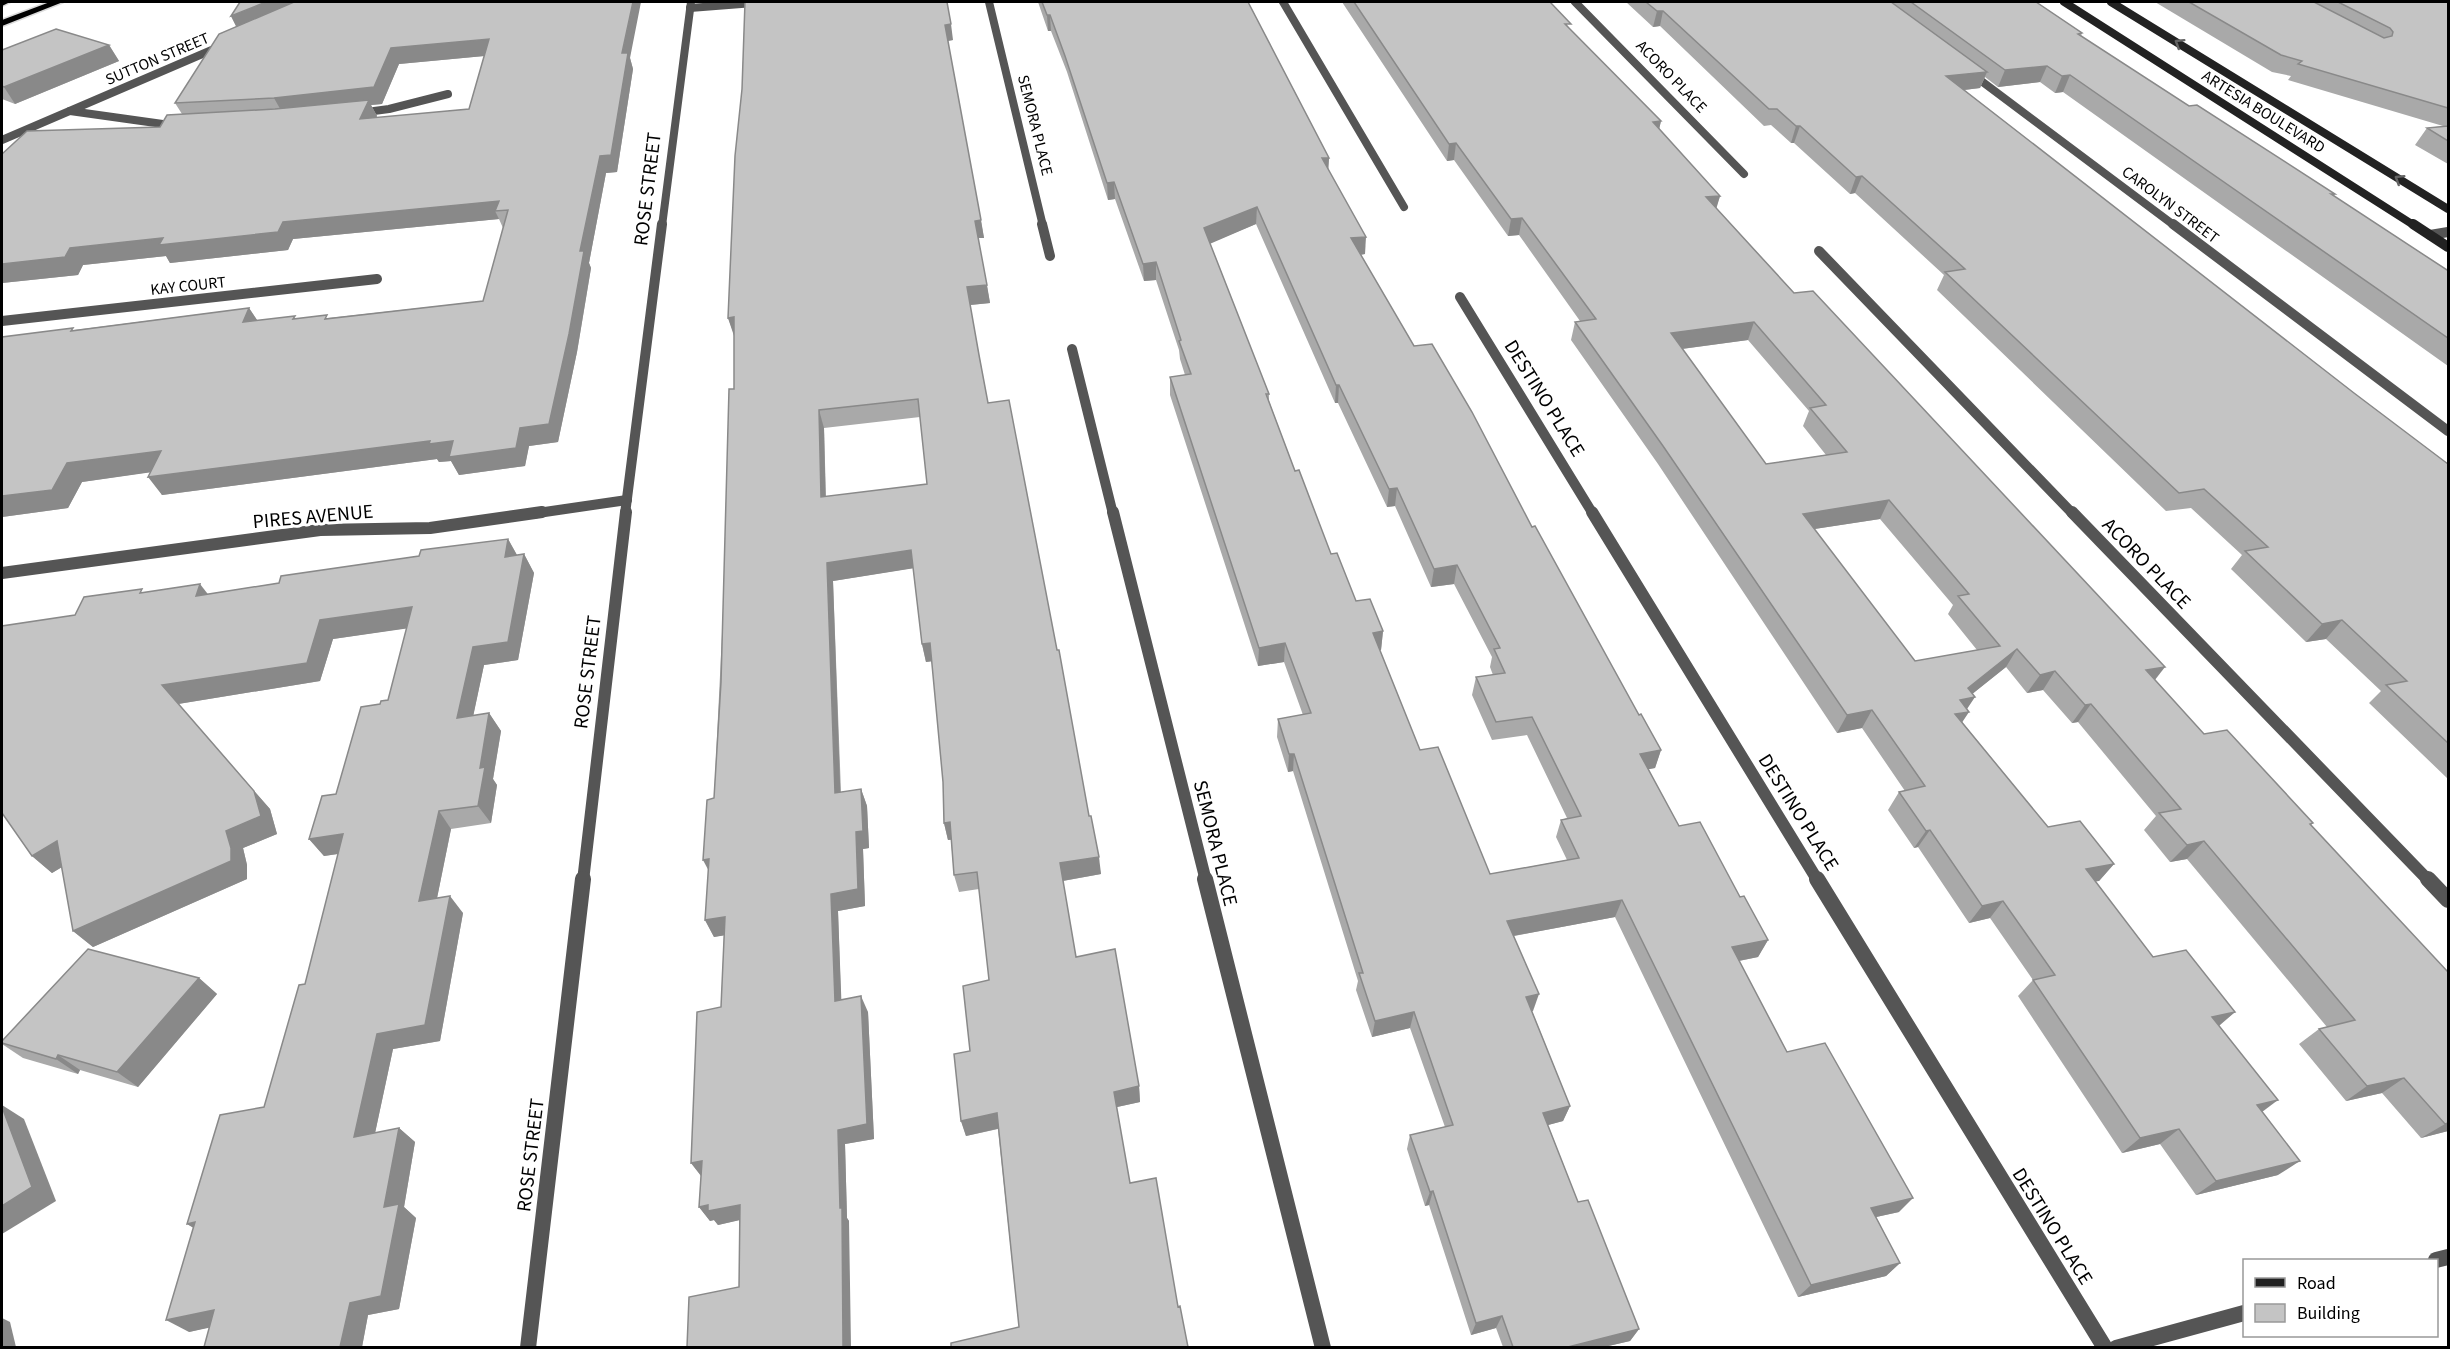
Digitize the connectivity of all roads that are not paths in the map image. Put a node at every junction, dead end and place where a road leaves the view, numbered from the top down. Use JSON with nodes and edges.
{"nodes":[{"id":1,"x":58,"y":2,"type":"edge"},
{"id":2,"x":768,"y":2,"type":"edge"},
{"id":3,"x":989,"y":2,"type":"edge"},
{"id":4,"x":1283,"y":2,"type":"edge"},
{"id":5,"x":1575,"y":2,"type":"edge"},
{"id":6,"x":2064,"y":2,"type":"edge"},
{"id":7,"x":2111,"y":2,"type":"edge"},
{"id":8,"x":6,"y":3,"type":"edge"},
{"id":9,"x":691,"y":5,"type":"edge"},
{"id":10,"x":2,"y":9,"type":"edge"},
{"id":11,"x":2,"y":23,"type":"edge"},
{"id":12,"x":229,"y":42,"type":"edge"},
{"id":13,"x":1961,"y":66,"type":"edge"},
{"id":14,"x":448,"y":94,"type":"dead end"},
{"id":15,"x":70,"y":111,"type":"junction"},
{"id":16,"x":353,"y":113,"type":"edge"},
{"id":17,"x":190,"y":125,"type":"edge"},
{"id":18,"x":2,"y":140,"type":"edge"},
{"id":19,"x":1744,"y":174,"type":"dead end"},
{"id":20,"x":1404,"y":207,"type":"dead end"},
{"id":21,"x":2448,"y":209,"type":"edge"},
{"id":22,"x":2448,"y":232,"type":"edge"},
{"id":23,"x":2430,"y":235,"type":"junction"},
{"id":24,"x":2448,"y":247,"type":"edge"},
{"id":25,"x":1819,"y":251,"type":"dead end"},
{"id":26,"x":1050,"y":256,"type":"dead end"},
{"id":27,"x":377,"y":279,"type":"dead end"},
{"id":28,"x":1460,"y":297,"type":"dead end"},
{"id":29,"x":2,"y":321,"type":"edge"},
{"id":30,"x":1072,"y":349,"type":"dead end"},
{"id":31,"x":2448,"y":431,"type":"edge"},
{"id":32,"x":627,"y":500,"type":"junction"},
{"id":33,"x":2,"y":573,"type":"edge"},
{"id":34,"x":2448,"y":900,"type":"edge"},
{"id":35,"x":2243,"y":1313,"type":"edge"},
{"id":36,"x":528,"y":1347,"type":"edge"},
{"id":37,"x":1323,"y":1347,"type":"edge"},
{"id":38,"x":2105,"y":1347,"type":"edge"},
{"id":39,"x":2116,"y":1347,"type":"edge"}],
"edges":[{"from":1,"to":11,"type":"highway"},
{"from":2,"to":9,"type":"street"},
{"from":3,"to":26,"type":"street","name":"SEMORA PLACE"},
{"from":4,"to":20,"type":"street"},
{"from":5,"to":19,"type":"street","name":"ACORO PLACE"},
{"from":6,"to":23,"type":"main road","name":"ARTESIA BOULEVARD"},
{"from":21,"to":7,"type":"main road","name":"ARTESIA BOULEVARD","one_way":true},
{"from":8,"to":10,"type":"highway"},
{"from":9,"to":32,"type":"street","name":"ROSE STREET"},
{"from":12,"to":15,"type":"street","name":"SUTTON STREET"},
{"from":13,"to":31,"type":"street","name":"CAROLYN STREET"},
{"from":14,"to":16,"type":"street"},
{"from":15,"to":17,"type":"street"},
{"from":15,"to":18,"type":"street","name":"SUTTON STREET"},
{"from":22,"to":23,"type":"street"},
{"from":23,"to":24,"type":"main road","name":"ARTESIA BOULEVARD"},
{"from":25,"to":34,"type":"street","name":"ACORO PLACE"},
{"from":27,"to":29,"type":"street","name":"KAY COURT"},
{"from":28,"to":38,"type":"street","name":"DESTINO PLACE"},
{"from":30,"to":37,"type":"street","name":"SEMORA PLACE"},
{"from":32,"to":33,"type":"street","name":"PIRES AVENUE"},
{"from":32,"to":36,"type":"street","name":"ROSE STREET"},
{"from":35,"to":39,"type":"street"}]}
